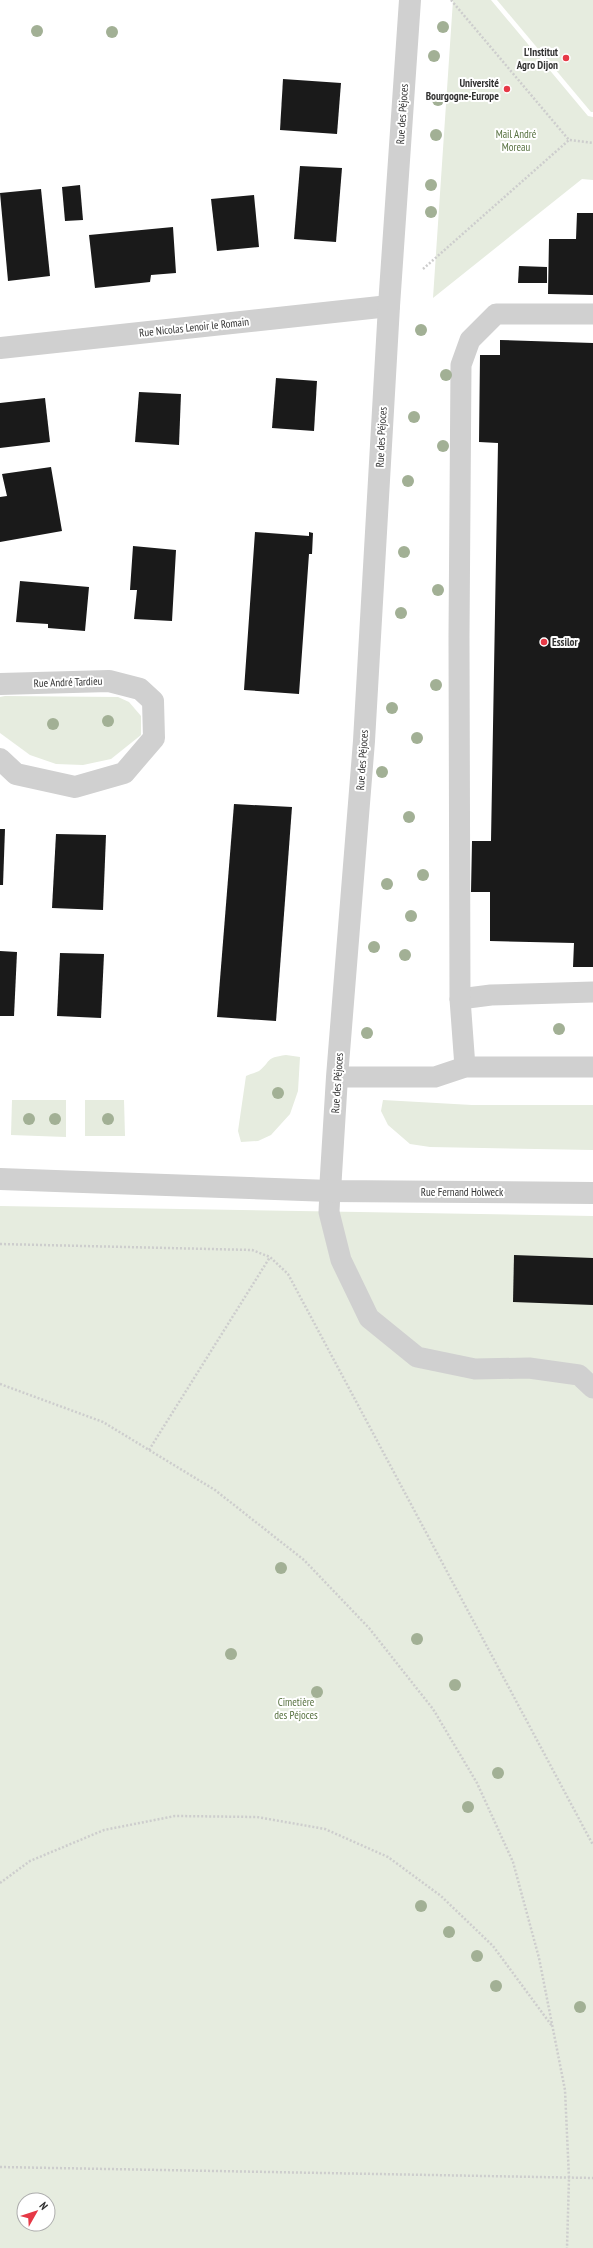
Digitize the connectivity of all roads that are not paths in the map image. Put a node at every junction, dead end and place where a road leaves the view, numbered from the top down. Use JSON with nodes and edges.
{"nodes":[{"id":1,"x":410,"y":0,"type":"edge"},
{"id":2,"x":389,"y":306,"type":"junction"},
{"id":3,"x":593,"y":314,"type":"edge"},
{"id":4,"x":0,"y":348,"type":"edge"},
{"id":5,"x":0,"y":684,"type":"edge"},
{"id":6,"x":0,"y":759,"type":"edge"},
{"id":7,"x":593,"y":992,"type":"edge"},
{"id":8,"x":460,"y":999,"type":"junction"},
{"id":9,"x":465,"y":1067,"type":"junction"},
{"id":10,"x":593,"y":1067,"type":"edge"},
{"id":11,"x":337,"y":1077,"type":"junction"},
{"id":12,"x":0,"y":1179,"type":"edge"},
{"id":13,"x":330,"y":1191,"type":"junction"},
{"id":14,"x":593,"y":1193,"type":"edge"},
{"id":15,"x":593,"y":1388,"type":"edge"}],
"edges":[{"from":1,"to":2,"type":"street","name":"Rue des Péjoces"},
{"from":2,"to":4,"type":"street","name":"Rue Nicolas Lenoir le Romain"},
{"from":2,"to":11,"type":"street","name":"Rue des Péjoces"},
{"from":3,"to":8,"type":"lane"},
{"from":5,"to":6,"type":"street","name":"Rue André Tardieu"},
{"from":7,"to":8,"type":"lane"},
{"from":8,"to":9,"type":"lane"},
{"from":9,"to":10,"type":"lane"},
{"from":9,"to":11,"type":"lane"},
{"from":11,"to":13,"type":"street","name":"Rue des Péjoces"},
{"from":12,"to":13,"type":"street"},
{"from":13,"to":14,"type":"street","name":"Rue Fernand Holweck"},
{"from":13,"to":15,"type":"lane"}]}
